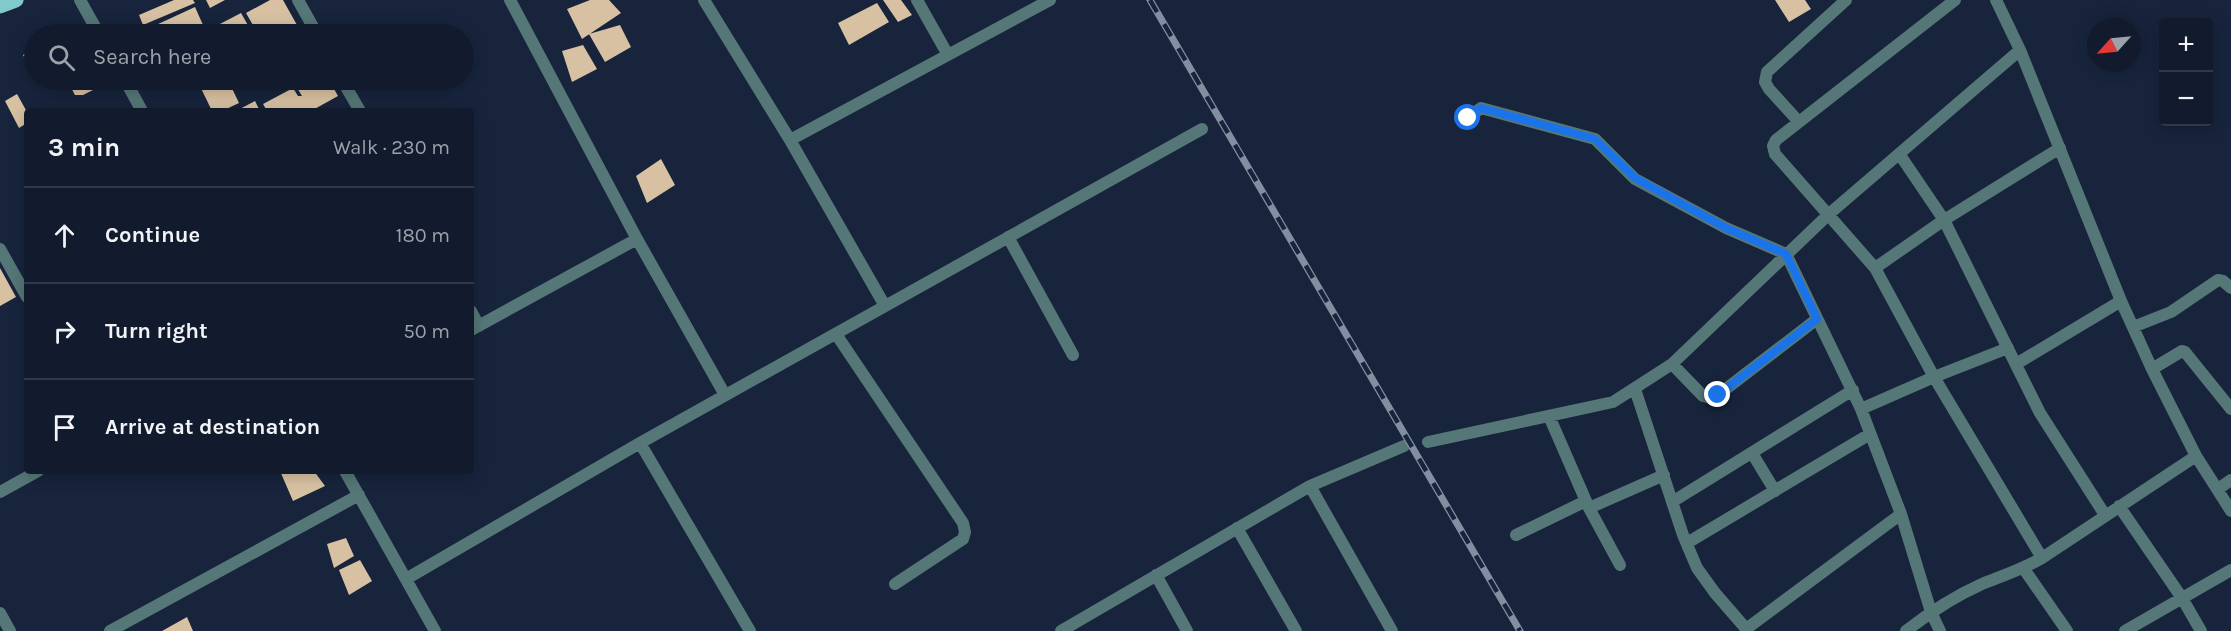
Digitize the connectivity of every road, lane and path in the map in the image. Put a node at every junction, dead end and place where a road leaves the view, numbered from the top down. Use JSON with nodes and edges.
{"nodes":[{"id":1,"x":16,"y":0,"type":"edge"},
{"id":2,"x":80,"y":0,"type":"edge"},
{"id":3,"x":298,"y":0,"type":"edge"},
{"id":4,"x":510,"y":0,"type":"edge"},
{"id":5,"x":705,"y":0,"type":"edge"},
{"id":6,"x":916,"y":0,"type":"edge"},
{"id":7,"x":1050,"y":0,"type":"edge"},
{"id":8,"x":1846,"y":0,"type":"edge"},
{"id":9,"x":1955,"y":0,"type":"edge"},
{"id":10,"x":1996,"y":0,"type":"edge"},
{"id":11,"x":0,"y":6,"type":"edge"},
{"id":12,"x":93,"y":24,"type":"edge"},
{"id":13,"x":311,"y":24,"type":"edge"},
{"id":14,"x":2019,"y":50,"type":"junction"},
{"id":15,"x":948,"y":55,"type":"junction"},
{"id":16,"x":130,"y":90,"type":"edge"},
{"id":17,"x":348,"y":90,"type":"edge"},
{"id":18,"x":140,"y":108,"type":"edge"},
{"id":19,"x":358,"y":108,"type":"edge"},
{"id":20,"x":1468,"y":118,"type":"dead end"},
{"id":21,"x":1799,"y":122,"type":"junction"},
{"id":22,"x":1202,"y":129,"type":"dead end"},
{"id":23,"x":790,"y":140,"type":"junction"},
{"id":24,"x":2060,"y":148,"type":"junction"},
{"id":25,"x":1900,"y":155,"type":"junction"},
{"id":26,"x":1829,"y":214,"type":"junction"},
{"id":27,"x":1944,"y":220,"type":"junction"},
{"id":28,"x":1008,"y":237,"type":"junction"},
{"id":29,"x":637,"y":238,"type":"junction"},
{"id":30,"x":0,"y":249,"type":"edge"},
{"id":31,"x":1786,"y":254,"type":"junction"},
{"id":32,"x":1875,"y":268,"type":"junction"},
{"id":33,"x":2231,"y":288,"type":"edge"},
{"id":34,"x":24,"y":292,"type":"edge"},
{"id":35,"x":2121,"y":301,"type":"junction"},
{"id":36,"x":885,"y":306,"type":"junction"},
{"id":37,"x":1817,"y":319,"type":"junction"},
{"id":38,"x":2133,"y":327,"type":"junction"},
{"id":39,"x":475,"y":328,"type":"edge"},
{"id":40,"x":836,"y":334,"type":"junction"},
{"id":41,"x":2008,"y":348,"type":"junction"},
{"id":42,"x":1073,"y":355,"type":"dead end"},
{"id":43,"x":1672,"y":364,"type":"junction"},
{"id":44,"x":2016,"y":364,"type":"junction"},
{"id":45,"x":2152,"y":369,"type":"junction"},
{"id":46,"x":1934,"y":377,"type":"junction"},
{"id":47,"x":1635,"y":389,"type":"junction"},
{"id":48,"x":1853,"y":390,"type":"junction"},
{"id":49,"x":725,"y":395,"type":"junction"},
{"id":50,"x":1861,"y":409,"type":"junction"},
{"id":51,"x":2231,"y":409,"type":"edge"},
{"id":52,"x":1549,"y":416,"type":"junction"},
{"id":53,"x":1870,"y":434,"type":"junction"},
{"id":54,"x":1428,"y":442,"type":"dead end"},
{"id":55,"x":640,"y":443,"type":"junction"},
{"id":56,"x":1404,"y":446,"type":"dead end"},
{"id":57,"x":1752,"y":453,"type":"junction"},
{"id":58,"x":2196,"y":456,"type":"junction"},
{"id":59,"x":33,"y":474,"type":"edge"},
{"id":60,"x":347,"y":474,"type":"edge"},
{"id":61,"x":1664,"y":475,"type":"junction"},
{"id":62,"x":2231,"y":480,"type":"edge"},
{"id":63,"x":1310,"y":486,"type":"junction"},
{"id":64,"x":2218,"y":489,"type":"junction"},
{"id":65,"x":1775,"y":491,"type":"junction"},
{"id":66,"x":0,"y":492,"type":"edge"},
{"id":67,"x":359,"y":495,"type":"junction"},
{"id":68,"x":1672,"y":502,"type":"junction"},
{"id":69,"x":1588,"y":505,"type":"junction"},
{"id":70,"x":2119,"y":506,"type":"junction"},
{"id":71,"x":2231,"y":511,"type":"edge"},
{"id":72,"x":1901,"y":514,"type":"junction"},
{"id":73,"x":2105,"y":515,"type":"junction"},
{"id":74,"x":1237,"y":528,"type":"junction"},
{"id":75,"x":1516,"y":534,"type":"dead end"},
{"id":76,"x":1687,"y":543,"type":"junction"},
{"id":77,"x":2042,"y":558,"type":"junction"},
{"id":78,"x":1620,"y":565,"type":"dead end"},
{"id":79,"x":2024,"y":569,"type":"junction"},
{"id":80,"x":2231,"y":570,"type":"edge"},
{"id":81,"x":1156,"y":575,"type":"junction"},
{"id":82,"x":406,"y":579,"type":"junction"},
{"id":83,"x":895,"y":584,"type":"dead end"},
{"id":84,"x":2182,"y":598,"type":"junction"},
{"id":85,"x":1930,"y":612,"type":"junction"},
{"id":86,"x":0,"y":613,"type":"edge"},
{"id":87,"x":1747,"y":630,"type":"edge"},
{"id":88,"x":10,"y":631,"type":"edge"},
{"id":89,"x":110,"y":631,"type":"edge"},
{"id":90,"x":435,"y":631,"type":"edge"},
{"id":91,"x":750,"y":631,"type":"edge"},
{"id":92,"x":1061,"y":631,"type":"edge"},
{"id":93,"x":1187,"y":631,"type":"edge"},
{"id":94,"x":1296,"y":631,"type":"edge"},
{"id":95,"x":1392,"y":631,"type":"edge"},
{"id":96,"x":1906,"y":631,"type":"edge"},
{"id":97,"x":1940,"y":631,"type":"edge"},
{"id":98,"x":2067,"y":631,"type":"edge"},
{"id":99,"x":2125,"y":631,"type":"edge"},
{"id":100,"x":2201,"y":631,"type":"edge"}],
"edges":[{"from":1,"to":11,"type":"main road"},
{"from":2,"to":12,"type":"street"},
{"from":3,"to":13,"type":"street"},
{"from":4,"to":29,"type":"street"},
{"from":5,"to":23,"type":"street"},
{"from":6,"to":15,"type":"street"},
{"from":7,"to":15,"type":"street"},
{"from":8,"to":21,"type":"street"},
{"from":9,"to":21,"type":"street"},
{"from":10,"to":14,"type":"street"},
{"from":14,"to":24,"type":"street"},
{"from":14,"to":25,"type":"street"},
{"from":15,"to":23,"type":"street"},
{"from":16,"to":18,"type":"street"},
{"from":17,"to":19,"type":"street"},
{"from":20,"to":31,"type":"street"},
{"from":21,"to":26,"type":"street"},
{"from":22,"to":28,"type":"street"},
{"from":23,"to":36,"type":"street"},
{"from":24,"to":27,"type":"street"},
{"from":24,"to":35,"type":"street"},
{"from":25,"to":26,"type":"street"},
{"from":25,"to":27,"type":"street"},
{"from":26,"to":31,"type":"street"},
{"from":26,"to":32,"type":"street"},
{"from":27,"to":32,"type":"street"},
{"from":27,"to":41,"type":"street"},
{"from":28,"to":36,"type":"street"},
{"from":28,"to":42,"type":"street"},
{"from":29,"to":39,"type":"street"},
{"from":29,"to":49,"type":"street"},
{"from":30,"to":34,"type":"street"},
{"from":31,"to":37,"type":"street"},
{"from":31,"to":43,"type":"street"},
{"from":32,"to":46,"type":"street"},
{"from":33,"to":38,"type":"street"},
{"from":35,"to":38,"type":"street"},
{"from":35,"to":44,"type":"street"},
{"from":36,"to":40,"type":"street"},
{"from":37,"to":43,"type":"street"},
{"from":37,"to":48,"type":"street"},
{"from":38,"to":45,"type":"street"},
{"from":40,"to":49,"type":"street"},
{"from":40,"to":83,"type":"street"},
{"from":41,"to":44,"type":"street"},
{"from":41,"to":46,"type":"street"},
{"from":43,"to":47,"type":"street"},
{"from":44,"to":73,"type":"street"},
{"from":45,"to":51,"type":"street"},
{"from":45,"to":58,"type":"street"},
{"from":46,"to":50,"type":"street"},
{"from":46,"to":77,"type":"street"},
{"from":47,"to":52,"type":"street"},
{"from":47,"to":61,"type":"street"},
{"from":48,"to":50,"type":"street"},
{"from":48,"to":57,"type":"street"},
{"from":49,"to":55,"type":"street"},
{"from":50,"to":53,"type":"street"},
{"from":52,"to":54,"type":"street"},
{"from":52,"to":69,"type":"street"},
{"from":53,"to":65,"type":"street"},
{"from":53,"to":72,"type":"street"},
{"from":55,"to":82,"type":"street"},
{"from":55,"to":91,"type":"street"},
{"from":56,"to":63,"type":"street"},
{"from":57,"to":65,"type":"street"},
{"from":57,"to":68,"type":"street"},
{"from":58,"to":64,"type":"street"},
{"from":58,"to":70,"type":"street"},
{"from":59,"to":66,"type":"street"},
{"from":60,"to":67,"type":"street"},
{"from":61,"to":68,"type":"street"},
{"from":61,"to":69,"type":"street"},
{"from":62,"to":64,"type":"street"},
{"from":63,"to":74,"type":"street"},
{"from":63,"to":95,"type":"street"},
{"from":64,"to":71,"type":"street"},
{"from":65,"to":76,"type":"street"},
{"from":67,"to":82,"type":"street"},
{"from":67,"to":89,"type":"street"},
{"from":68,"to":76,"type":"street"},
{"from":69,"to":75,"type":"street"},
{"from":69,"to":78,"type":"street"},
{"from":70,"to":73,"type":"street"},
{"from":70,"to":84,"type":"street"},
{"from":72,"to":85,"type":"street"},
{"from":72,"to":87,"type":"street"},
{"from":73,"to":77,"type":"street"},
{"from":74,"to":81,"type":"street"},
{"from":74,"to":94,"type":"street"},
{"from":76,"to":87,"type":"street"},
{"from":77,"to":79,"type":"street"},
{"from":79,"to":85,"type":"street"},
{"from":79,"to":98,"type":"street"},
{"from":80,"to":84,"type":"street"},
{"from":81,"to":92,"type":"street"},
{"from":81,"to":93,"type":"street"},
{"from":82,"to":90,"type":"street"},
{"from":84,"to":99,"type":"street"},
{"from":84,"to":100,"type":"street"},
{"from":85,"to":96,"type":"street"},
{"from":85,"to":97,"type":"street"},
{"from":86,"to":88,"type":"street"}]}
